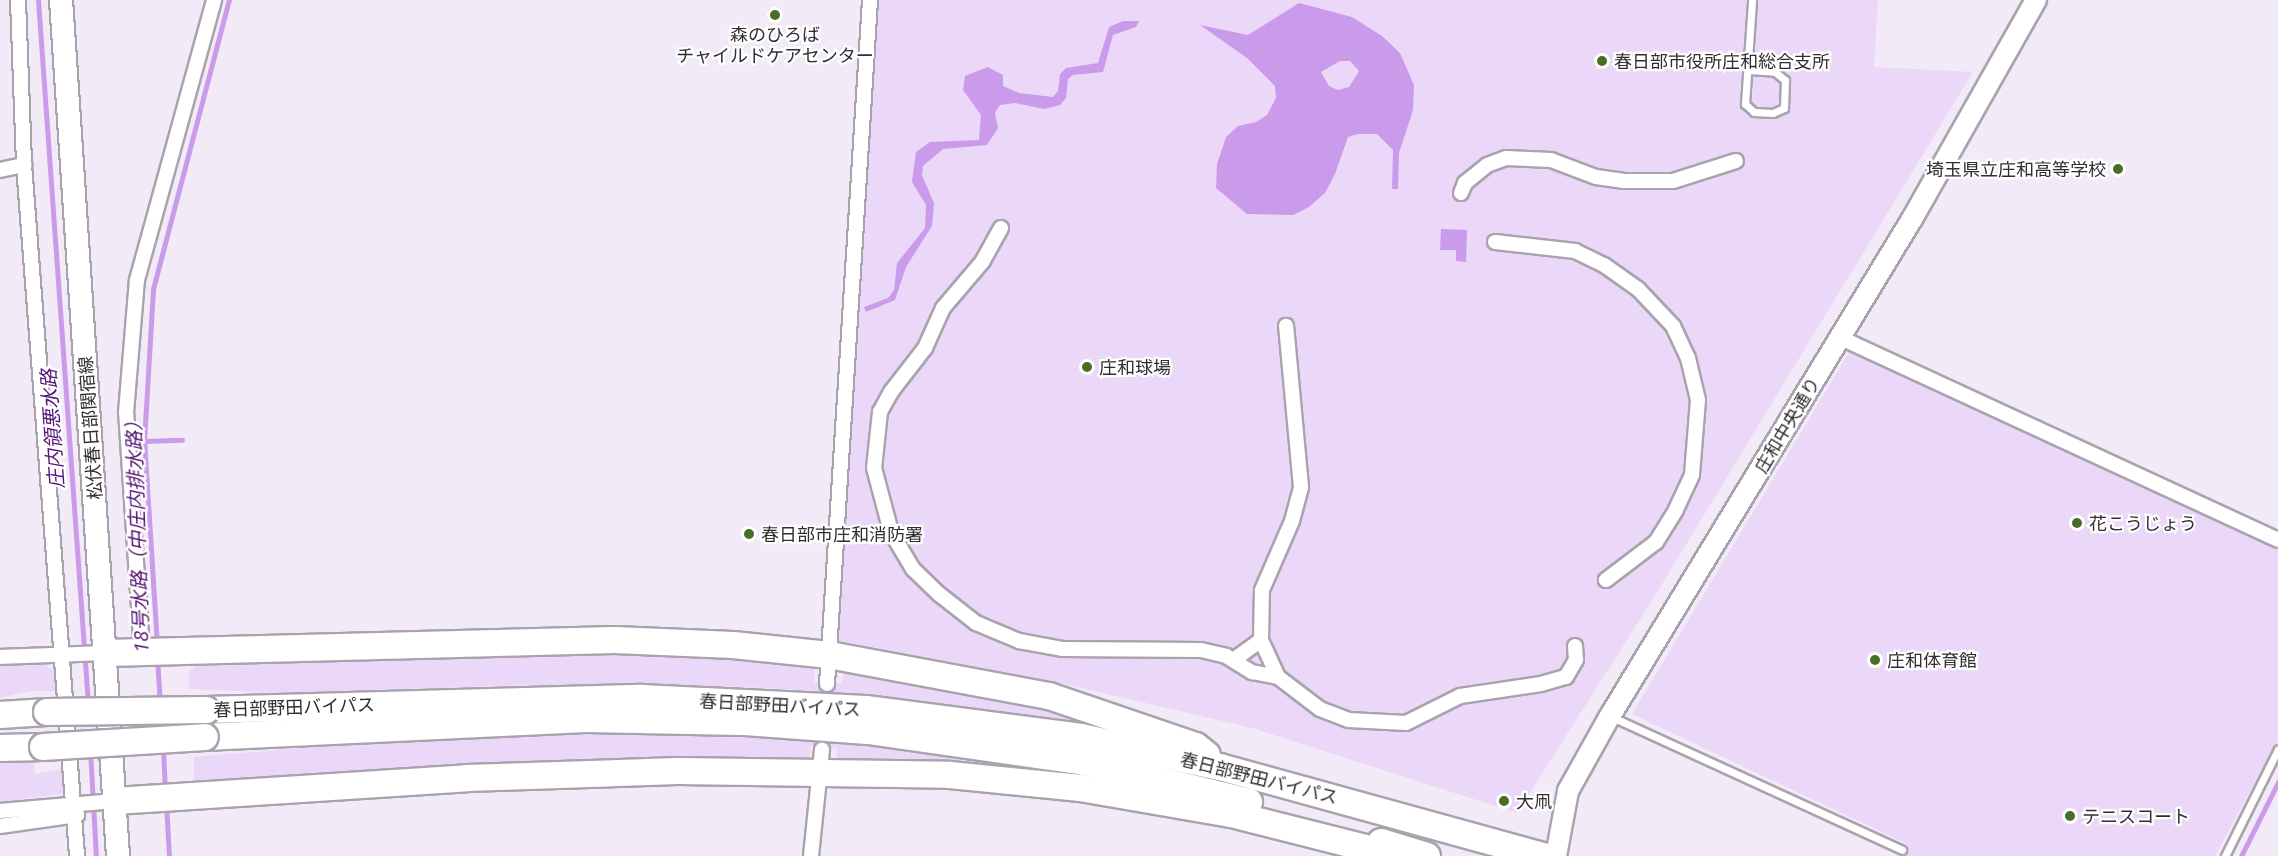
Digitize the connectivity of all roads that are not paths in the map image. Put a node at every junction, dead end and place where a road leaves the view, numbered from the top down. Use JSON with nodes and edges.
{"nodes":[{"id":1,"x":18,"y":0,"type":"edge"},
{"id":2,"x":61,"y":0,"type":"edge"},
{"id":3,"x":214,"y":0,"type":"edge"},
{"id":4,"x":870,"y":0,"type":"edge"},
{"id":5,"x":1752,"y":0,"type":"edge"},
{"id":6,"x":2036,"y":0,"type":"edge"},
{"id":7,"x":1748,"y":70,"type":"junction"},
{"id":8,"x":1736,"y":161,"type":"dead end"},
{"id":9,"x":24,"y":165,"type":"junction"},
{"id":10,"x":0,"y":170,"type":"edge"},
{"id":11,"x":1461,"y":193,"type":"dead end"},
{"id":12,"x":1001,"y":228,"type":"dead end"},
{"id":13,"x":1495,"y":242,"type":"dead end"},
{"id":14,"x":1286,"y":326,"type":"dead end"},
{"id":15,"x":1840,"y":338,"type":"junction"},
{"id":16,"x":2278,"y":540,"type":"edge"},
{"id":17,"x":1606,"y":580,"type":"dead end"},
{"id":18,"x":1261,"y":640,"type":"junction"},
{"id":19,"x":1575,"y":646,"type":"dead end"},
{"id":20,"x":153,"y":652,"type":"junction"},
{"id":21,"x":101,"y":654,"type":"junction"},
{"id":22,"x":829,"y":655,"type":"junction"},
{"id":23,"x":0,"y":657,"type":"edge"},
{"id":24,"x":68,"y":657,"type":"junction"},
{"id":25,"x":1233,"y":660,"type":"junction"},
{"id":26,"x":1278,"y":677,"type":"junction"},
{"id":27,"x":827,"y":684,"type":"dead end"},
{"id":28,"x":0,"y":715,"type":"edge"},
{"id":29,"x":1610,"y":716,"type":"junction"},
{"id":30,"x":0,"y":748,"type":"edge"},
{"id":31,"x":2278,"y":749,"type":"edge"},
{"id":32,"x":820,"y":762,"type":"junction"},
{"id":33,"x":1220,"y":767,"type":"junction"},
{"id":34,"x":110,"y":801,"type":"junction"},
{"id":35,"x":77,"y":807,"type":"junction"},
{"id":36,"x":0,"y":812,"type":"edge"},
{"id":37,"x":0,"y":826,"type":"edge"},
{"id":38,"x":1902,"y":850,"type":"dead end"},
{"id":39,"x":77,"y":856,"type":"edge"},
{"id":40,"x":118,"y":856,"type":"edge"},
{"id":41,"x":811,"y":856,"type":"edge"},
{"id":42,"x":1396,"y":856,"type":"edge"},
{"id":43,"x":1427,"y":856,"type":"edge"},
{"id":44,"x":1543,"y":856,"type":"edge"},
{"id":45,"x":1556,"y":856,"type":"edge"},
{"id":46,"x":2225,"y":856,"type":"edge"}],
"edges":[{"from":1,"to":9,"type":"street"},
{"from":2,"to":21,"type":"main road","name":"松伏春日部関宿線"},
{"from":3,"to":20,"type":"street"},
{"from":4,"to":22,"type":"street"},
{"from":5,"to":7,"type":"lane"},
{"from":6,"to":15,"type":"street","name":"庄和中央通り"},
{"from":7,"to":7,"type":"lane"},
{"from":8,"to":11,"type":"street"},
{"from":9,"to":10,"type":"street"},
{"from":9,"to":24,"type":"street"},
{"from":12,"to":25,"type":"street"},
{"from":13,"to":17,"type":"street"},
{"from":14,"to":18,"type":"street"},
{"from":15,"to":16,"type":"street"},
{"from":15,"to":29,"type":"street","name":"庄和中央通り"},
{"from":18,"to":25,"type":"street"},
{"from":18,"to":26,"type":"street"},
{"from":19,"to":26,"type":"street"},
{"from":20,"to":21,"type":"highway"},
{"from":20,"to":22,"type":"highway"},
{"from":21,"to":24,"type":"street"},
{"from":21,"to":34,"type":"main road","name":"松伏春日部関宿線"},
{"from":22,"to":27,"type":"street"},
{"from":22,"to":33,"type":"highway"},
{"from":23,"to":24,"type":"street"},
{"from":24,"to":35,"type":"street"},
{"from":25,"to":26,"type":"street"},
{"from":28,"to":33,"type":"highway","name":"春日部野田バイパス","bridge":true},
{"from":29,"to":38,"type":"lane"},
{"from":29,"to":45,"type":"street","name":"庄和中央通り"},
{"from":30,"to":43,"type":"highway","name":"春日部野田バイパス","bridge":true},
{"from":31,"to":46,"type":"lane"},
{"from":32,"to":34,"type":"highway"},
{"from":32,"to":41,"type":"street"},
{"from":32,"to":42,"type":"highway"},
{"from":33,"to":44,"type":"highway","name":"春日部野田バイパス"},
{"from":34,"to":35,"type":"street"},
{"from":34,"to":40,"type":"main road","name":"松伏春日部関宿線"},
{"from":35,"to":36,"type":"street"},
{"from":35,"to":37,"type":"street"},
{"from":35,"to":39,"type":"street"}]}
